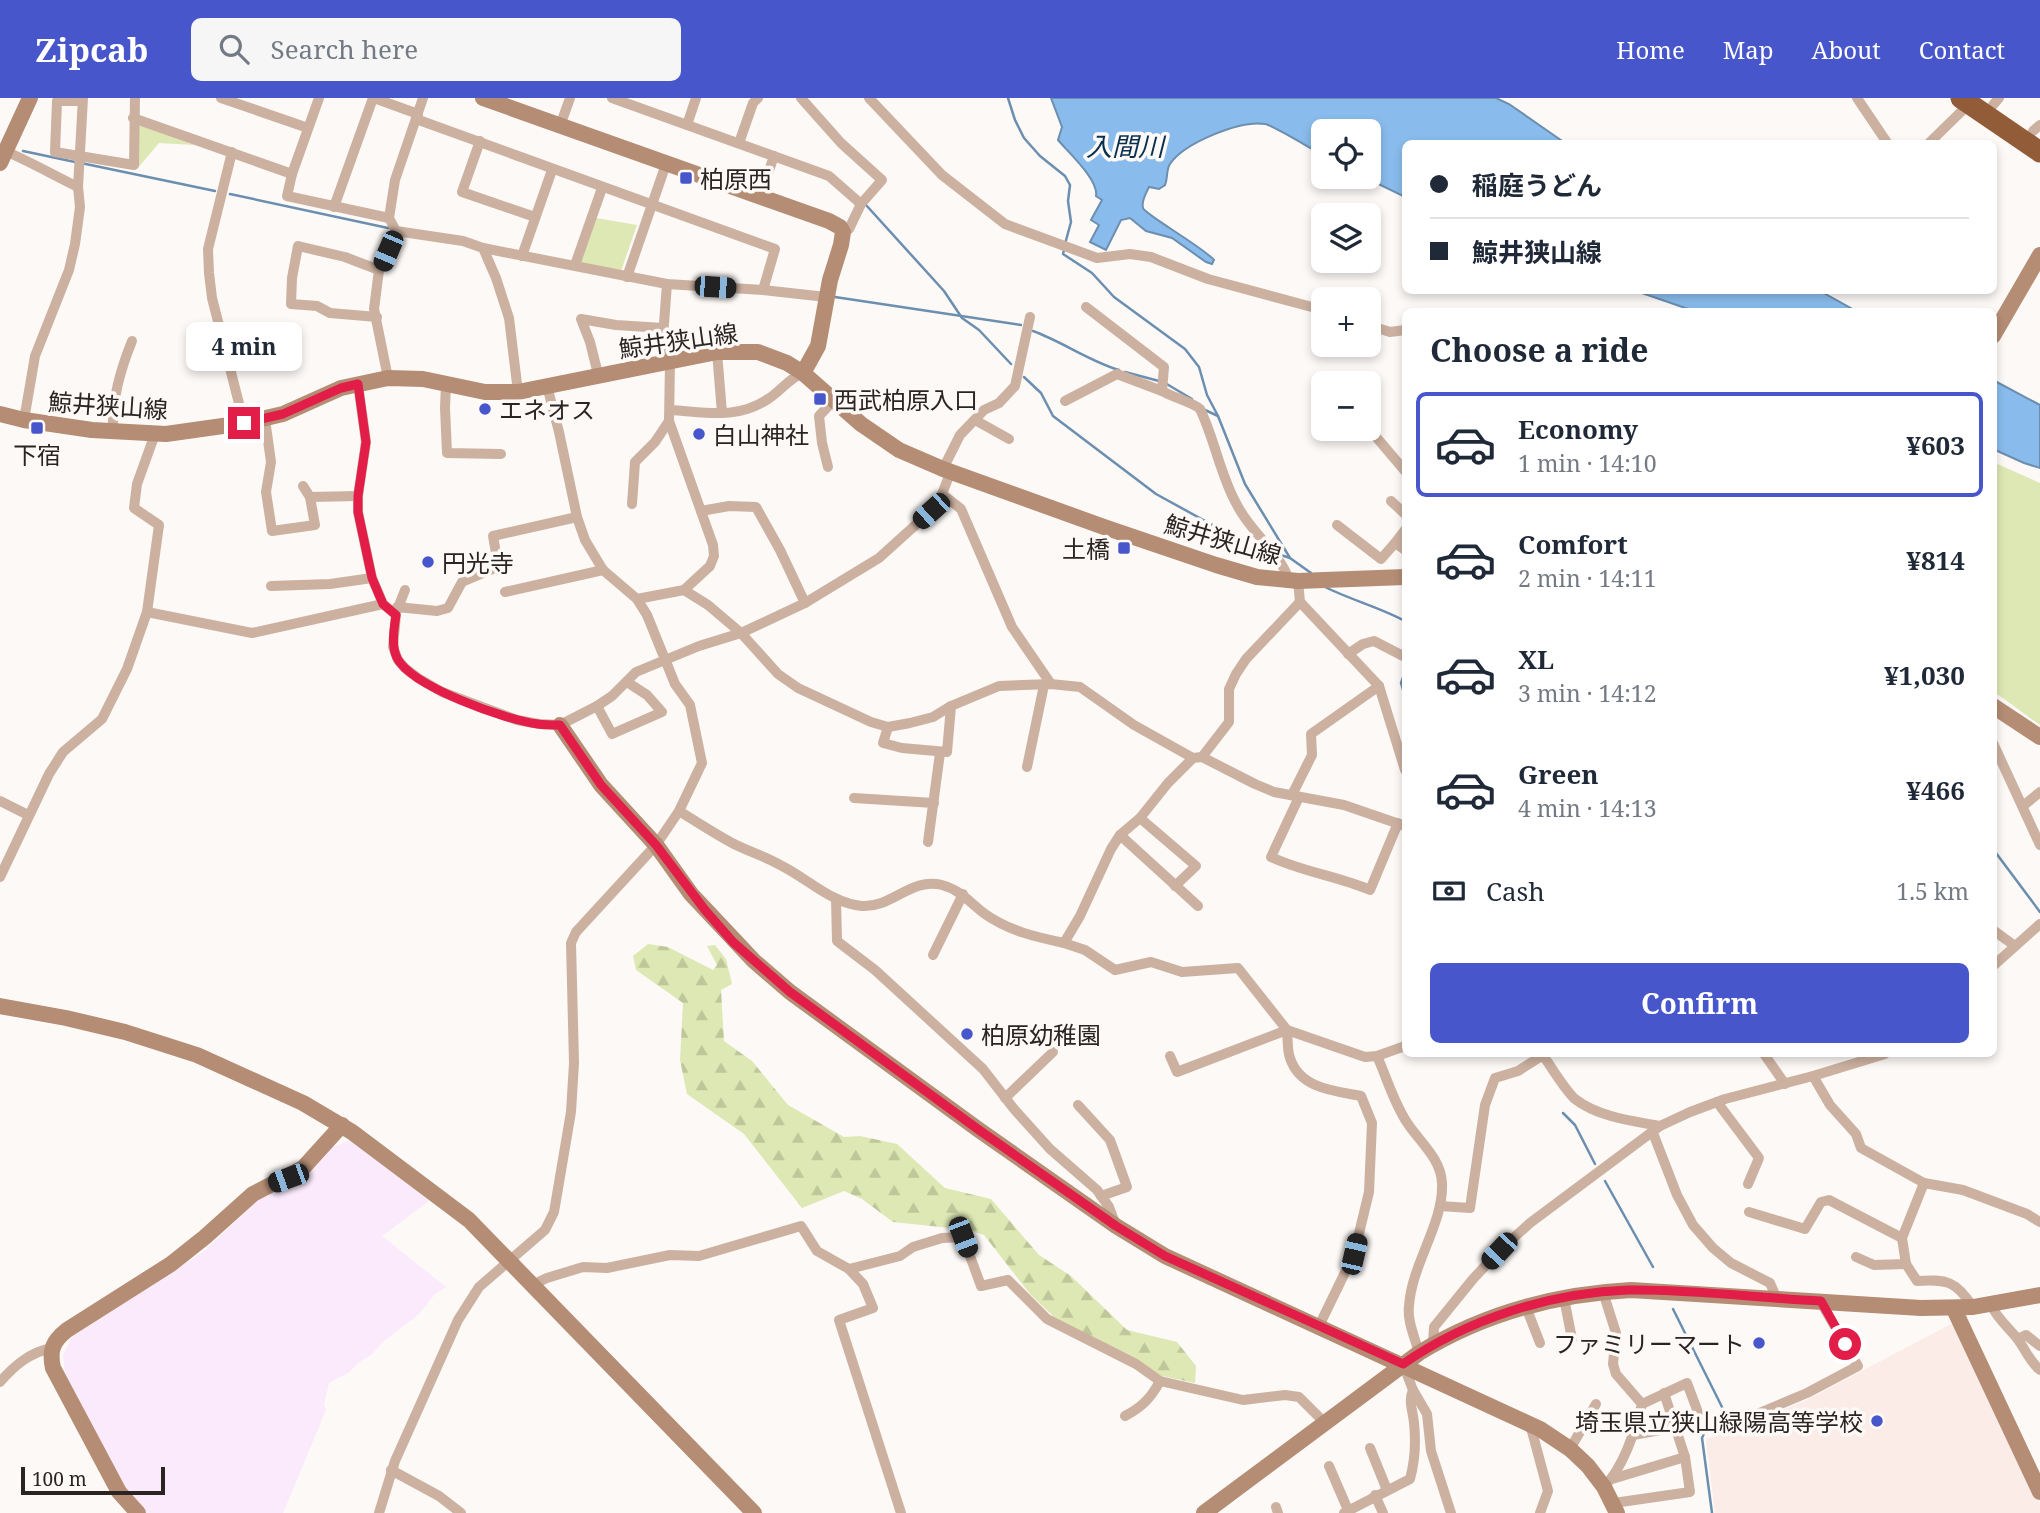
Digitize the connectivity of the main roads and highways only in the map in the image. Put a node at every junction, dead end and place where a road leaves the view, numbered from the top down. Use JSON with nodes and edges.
{"nodes":[{"id":1,"x":1981,"y":101,"type":"edge"},
{"id":2,"x":2038,"y":131,"type":"edge"},
{"id":3,"x":2040,"y":152,"type":"edge"}],
"edges":[{"from":1,"to":2,"type":"highway"},
{"from":1,"to":3,"type":"highway"}]}
